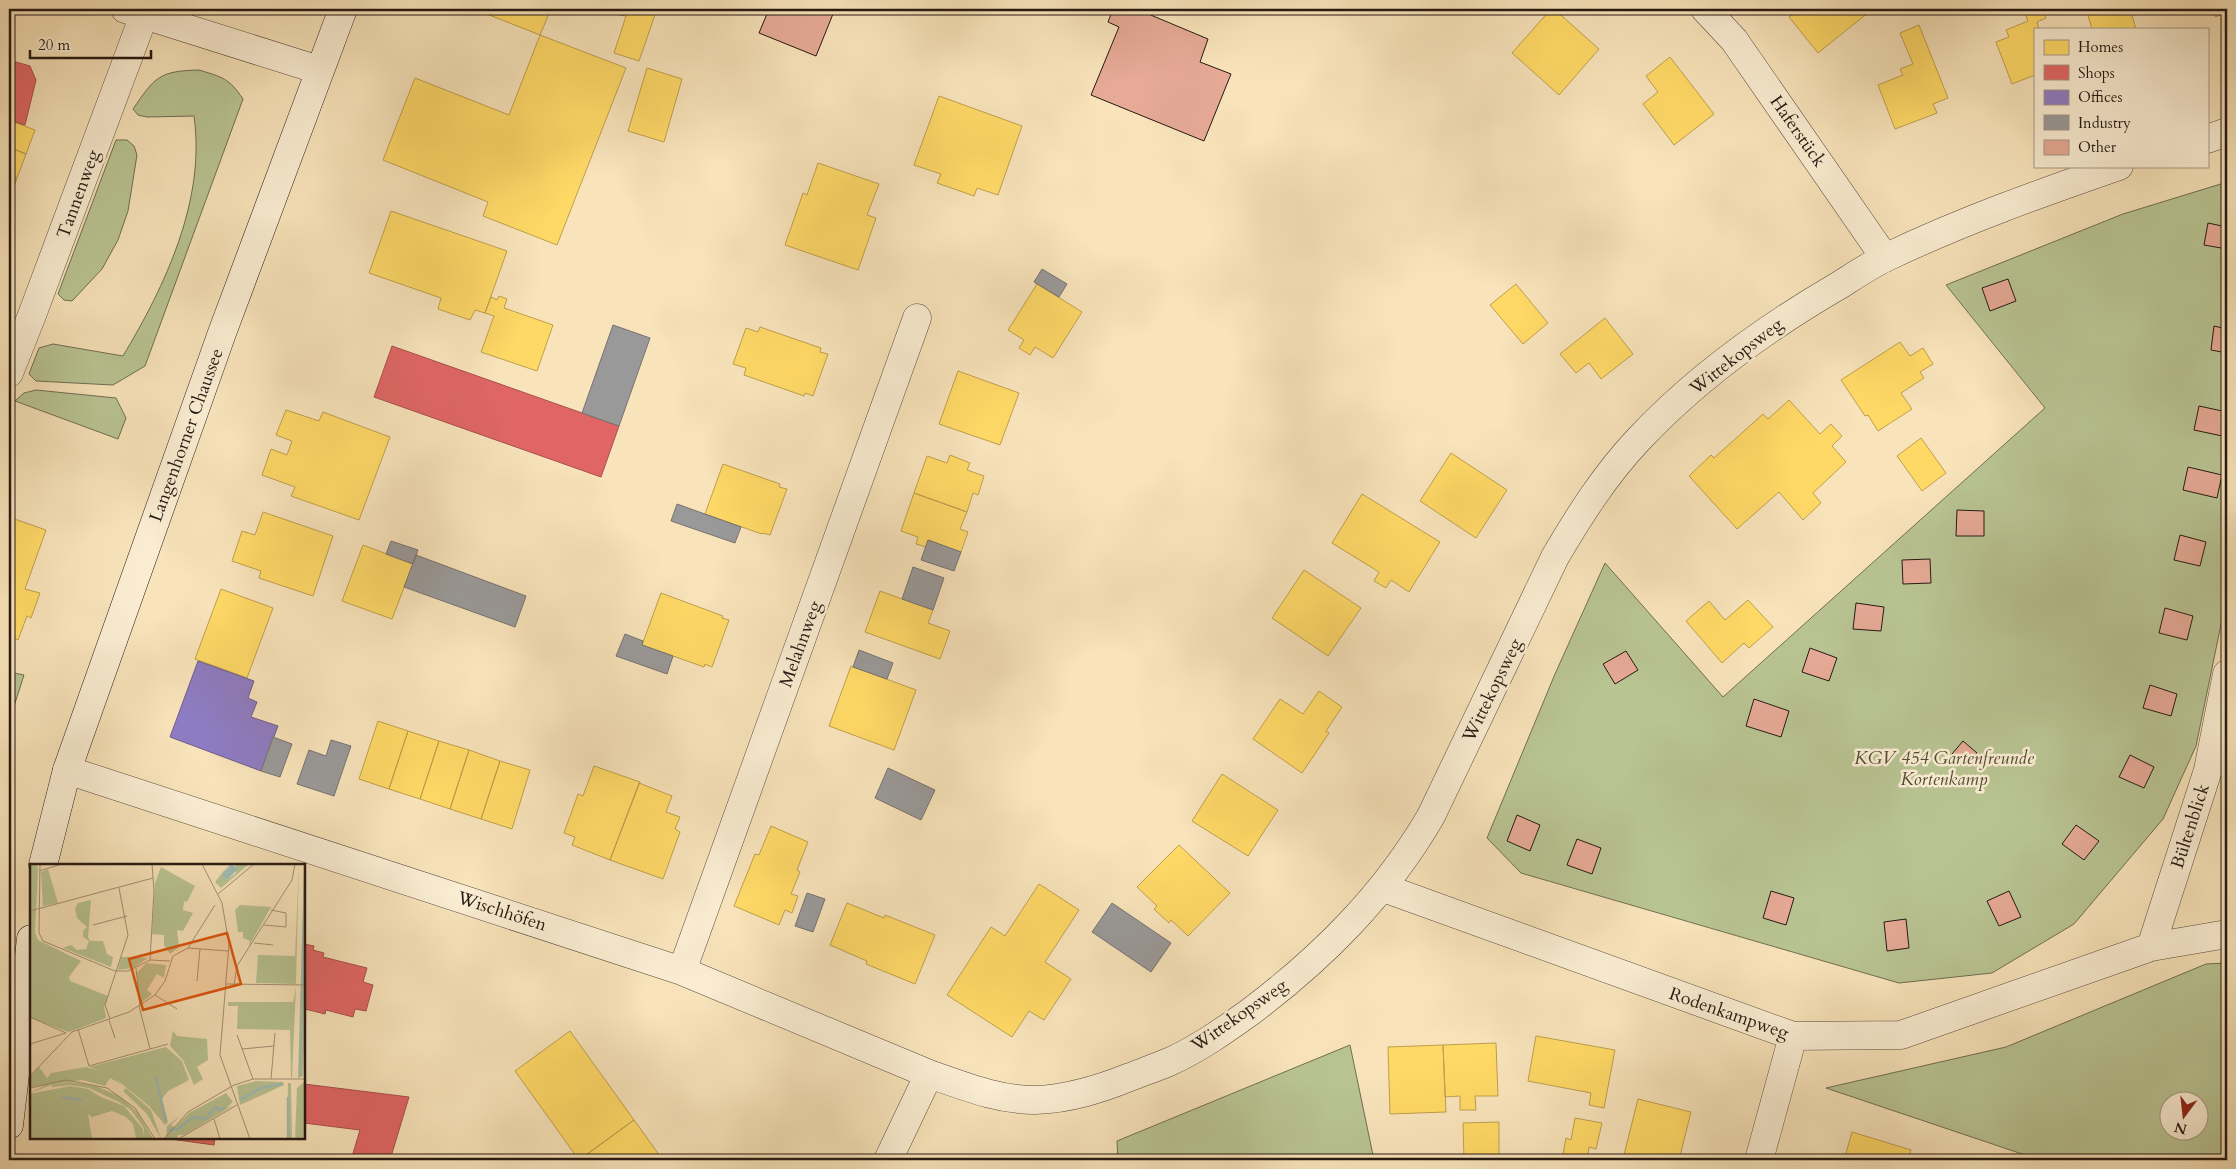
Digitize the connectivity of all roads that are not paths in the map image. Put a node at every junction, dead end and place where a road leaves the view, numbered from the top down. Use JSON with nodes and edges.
{"nodes":[{"id":1,"x":343,"y":9,"type":"edge"},
{"id":2,"x":1705,"y":9,"type":"edge"},
{"id":3,"x":134,"y":12,"type":"edge"},
{"id":4,"x":319,"y":70,"type":"junction"},
{"id":5,"x":2227,"y":132,"type":"edge"},
{"id":6,"x":2208,"y":139,"type":"edge"},
{"id":7,"x":2113,"y":168,"type":"edge"},
{"id":8,"x":1886,"y":258,"type":"junction"},
{"id":9,"x":917,"y":318,"type":"dead end"},
{"id":10,"x":9,"y":373,"type":"edge"},
{"id":11,"x":2227,"y":674,"type":"edge"},
{"id":12,"x":67,"y":770,"type":"junction"},
{"id":13,"x":44,"y":864,"type":"edge"},
{"id":14,"x":1384,"y":888,"type":"junction"},
{"id":15,"x":2227,"y":934,"type":"edge"},
{"id":16,"x":30,"y":947,"type":"edge"},
{"id":17,"x":2151,"y":947,"type":"junction"},
{"id":18,"x":682,"y":971,"type":"junction"},
{"id":19,"x":1793,"y":1036,"type":"junction"},
{"id":20,"x":929,"y":1074,"type":"junction"},
{"id":21,"x":9,"y":1125,"type":"edge"},
{"id":22,"x":888,"y":1160,"type":"edge"},
{"id":23,"x":1759,"y":1160,"type":"edge"}],
"edges":[{"from":1,"to":4,"type":"street","name":"Langenhorner Chaussee"},
{"from":2,"to":8,"type":"street","name":"Haferstück"},
{"from":3,"to":4,"type":"street"},
{"from":3,"to":10,"type":"street","name":"Tannenweg"},
{"from":4,"to":12,"type":"street","name":"Langenhorner Chaussee"},
{"from":5,"to":6,"type":"street"},
{"from":7,"to":8,"type":"street","name":"Wittekopsweg"},
{"from":8,"to":14,"type":"street","name":"Wittekopsweg"},
{"from":9,"to":18,"type":"street","name":"Melahnweg"},
{"from":11,"to":17,"type":"street","name":"Bültenblick"},
{"from":12,"to":13,"type":"street","name":"Langenhorner Chaussee"},
{"from":12,"to":18,"type":"street","name":"Wischhöfen"},
{"from":14,"to":19,"type":"street","name":"Rodenkampweg"},
{"from":14,"to":20,"type":"street","name":"Wittekopsweg"},
{"from":15,"to":17,"type":"street","name":"Rodenkampweg"},
{"from":16,"to":21,"type":"street"},
{"from":17,"to":19,"type":"street","name":"Rodenkampweg"},
{"from":18,"to":20,"type":"street","name":"Wischhöfen"},
{"from":19,"to":23,"type":"street"},
{"from":20,"to":22,"type":"street"}]}
